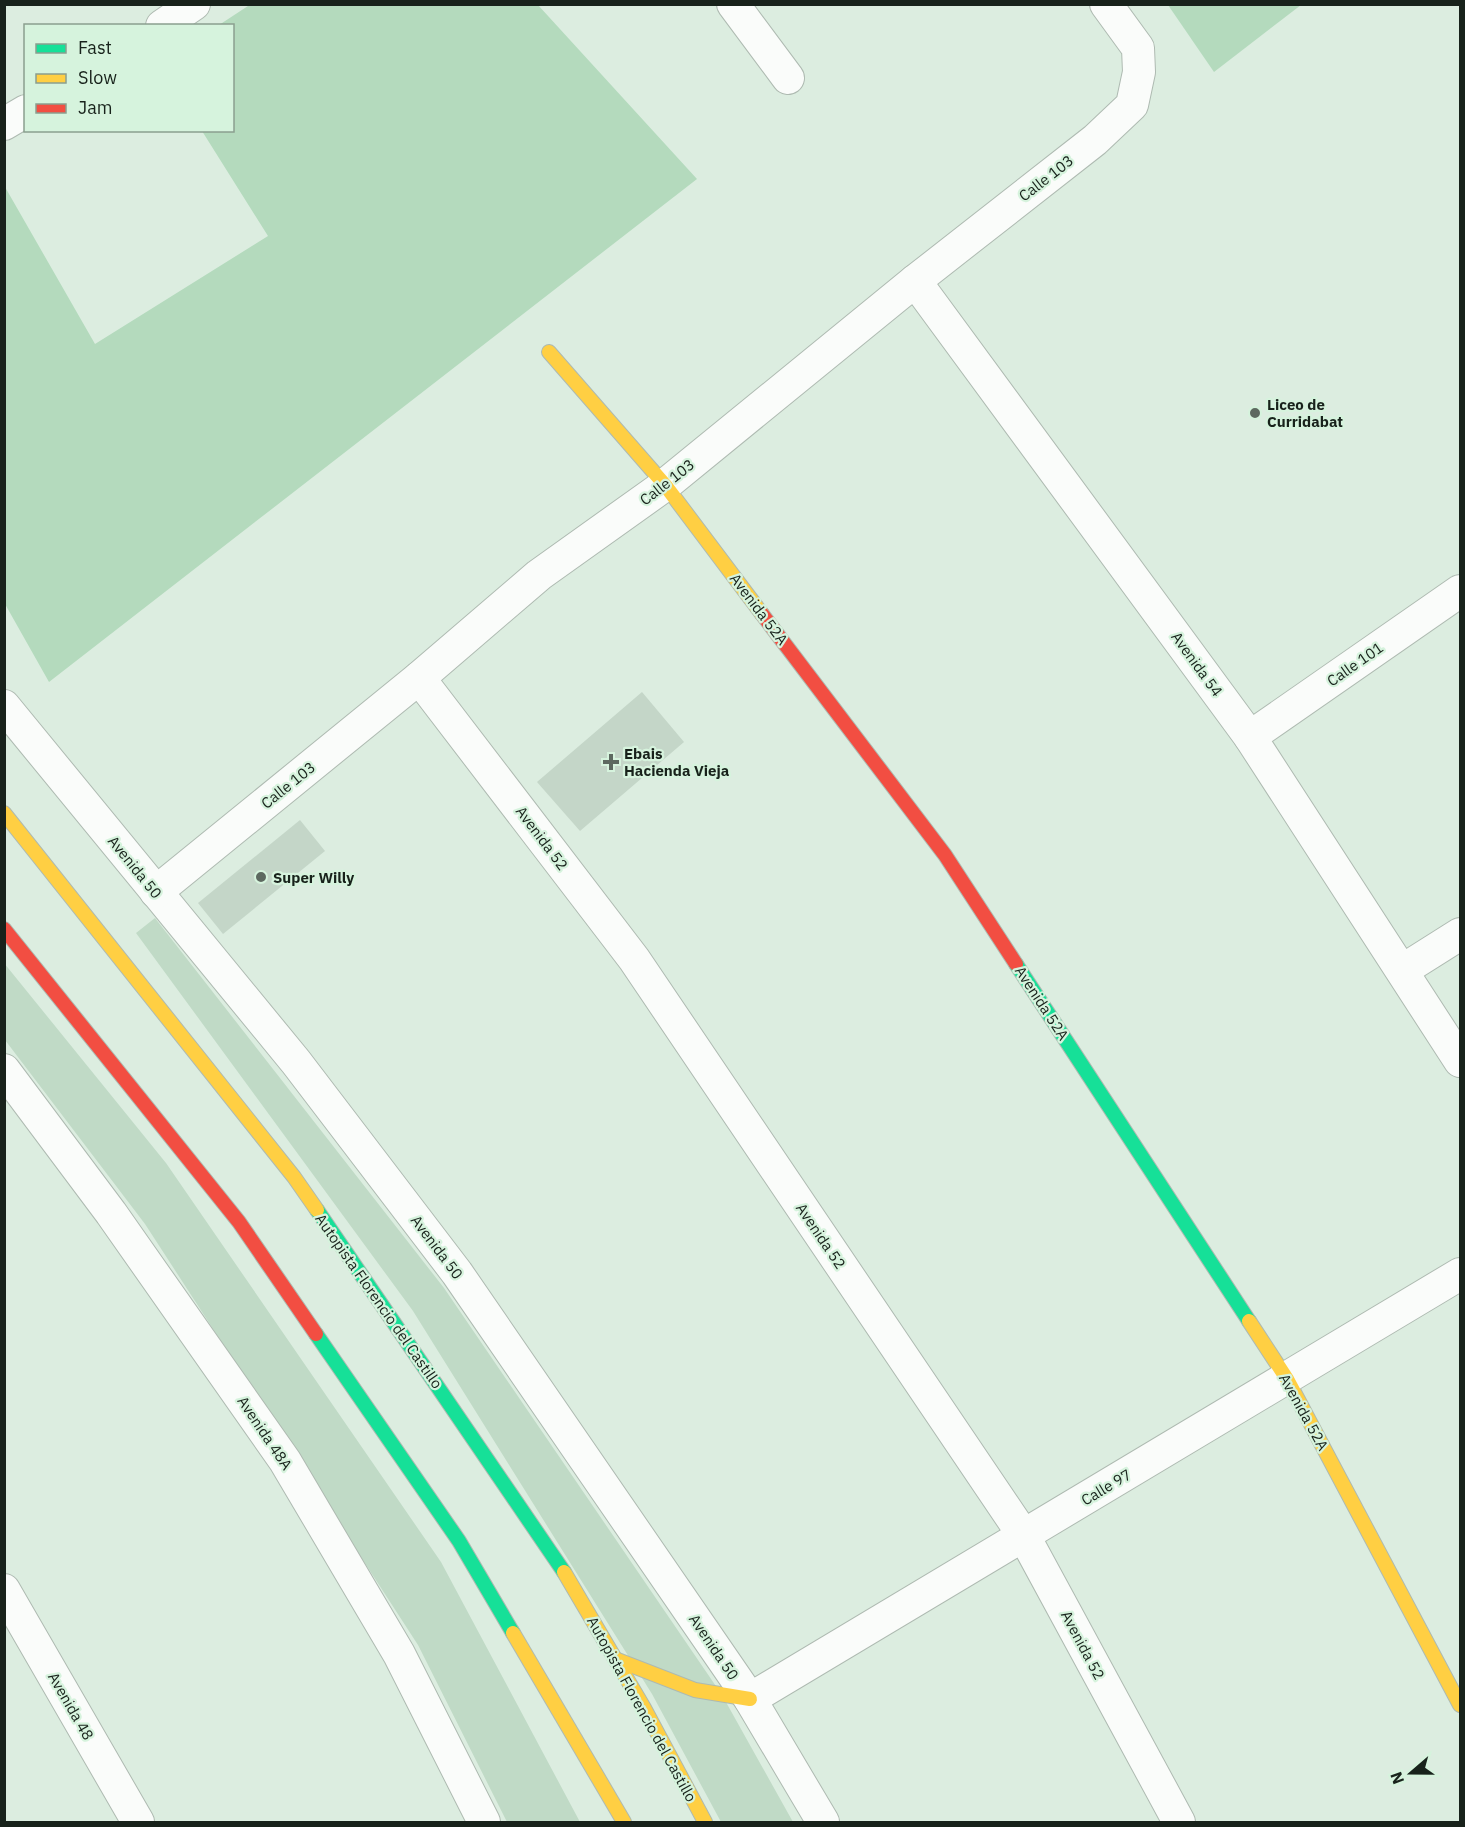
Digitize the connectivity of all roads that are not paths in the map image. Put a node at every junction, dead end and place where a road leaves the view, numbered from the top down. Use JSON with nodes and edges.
{"nodes":[{"id":1,"x":732,"y":4,"type":"edge"},
{"id":2,"x":1106,"y":4,"type":"edge"},
{"id":3,"x":788,"y":78,"type":"dead end"},
{"id":4,"x":24,"y":112,"type":"edge"},
{"id":5,"x":4,"y":124,"type":"edge"},
{"id":6,"x":915,"y":281,"type":"junction"},
{"id":7,"x":549,"y":352,"type":"dead end"},
{"id":8,"x":665,"y":485,"type":"junction"},
{"id":9,"x":1461,"y":591,"type":"edge"},
{"id":10,"x":419,"y":678,"type":"junction"},
{"id":11,"x":4,"y":706,"type":"edge"},
{"id":12,"x":1250,"y":737,"type":"junction"},
{"id":13,"x":4,"y":813,"type":"edge"},
{"id":14,"x":156,"y":892,"type":"junction"},
{"id":15,"x":4,"y":929,"type":"edge"},
{"id":16,"x":1461,"y":934,"type":"edge"},
{"id":17,"x":1403,"y":970,"type":"junction"},
{"id":18,"x":1461,"y":1061,"type":"edge"},
{"id":19,"x":4,"y":1070,"type":"edge"},
{"id":20,"x":1461,"y":1274,"type":"edge"},
{"id":21,"x":1287,"y":1379,"type":"junction"},
{"id":22,"x":1024,"y":1536,"type":"junction"},
{"id":23,"x":4,"y":1590,"type":"edge"},
{"id":24,"x":615,"y":1659,"type":"junction"},
{"id":25,"x":750,"y":1699,"type":"junction"},
{"id":26,"x":1461,"y":1705,"type":"edge"},
{"id":27,"x":138,"y":1822,"type":"edge"},
{"id":28,"x":484,"y":1822,"type":"edge"},
{"id":29,"x":624,"y":1822,"type":"edge"},
{"id":30,"x":705,"y":1822,"type":"edge"},
{"id":31,"x":823,"y":1822,"type":"edge"},
{"id":32,"x":1179,"y":1822,"type":"edge"}],
"edges":[{"from":1,"to":3,"type":"street"},
{"from":2,"to":6,"type":"street","name":"Calle 103"},
{"from":4,"to":5,"type":"street"},
{"from":6,"to":8,"type":"street","name":"Calle 103"},
{"from":6,"to":12,"type":"street","name":"Avenida 54"},
{"from":7,"to":8,"type":"main road","name":"Avenida 52A"},
{"from":8,"to":10,"type":"street","name":"Calle 103"},
{"from":8,"to":21,"type":"main road","name":"Avenida 52A"},
{"from":9,"to":12,"type":"street","name":"Calle 101"},
{"from":10,"to":14,"type":"street","name":"Calle 103"},
{"from":10,"to":22,"type":"street","name":"Avenida 52"},
{"from":11,"to":14,"type":"street","name":"Avenida 50"},
{"from":12,"to":17,"type":"street","name":"Avenida 54"},
{"from":13,"to":24,"type":"main road","name":"Autopista Florencio del Castillo"},
{"from":14,"to":25,"type":"street","name":"Avenida 50"},
{"from":15,"to":29,"type":"main road"},
{"from":16,"to":17,"type":"street"},
{"from":17,"to":18,"type":"street","name":"Avenida 54"},
{"from":19,"to":28,"type":"street","name":"Avenida 48A"},
{"from":20,"to":21,"type":"street","name":"Calle 97"},
{"from":21,"to":22,"type":"street","name":"Calle 97"},
{"from":21,"to":26,"type":"main road","name":"Avenida 52A"},
{"from":22,"to":25,"type":"street","name":"Calle 97"},
{"from":22,"to":32,"type":"street","name":"Avenida 52"},
{"from":23,"to":27,"type":"street","name":"Avenida 48"},
{"from":24,"to":25,"type":"main road"},
{"from":24,"to":30,"type":"main road","name":"Autopista Florencio del Castillo"},
{"from":25,"to":31,"type":"street","name":"Avenida 50"}]}
